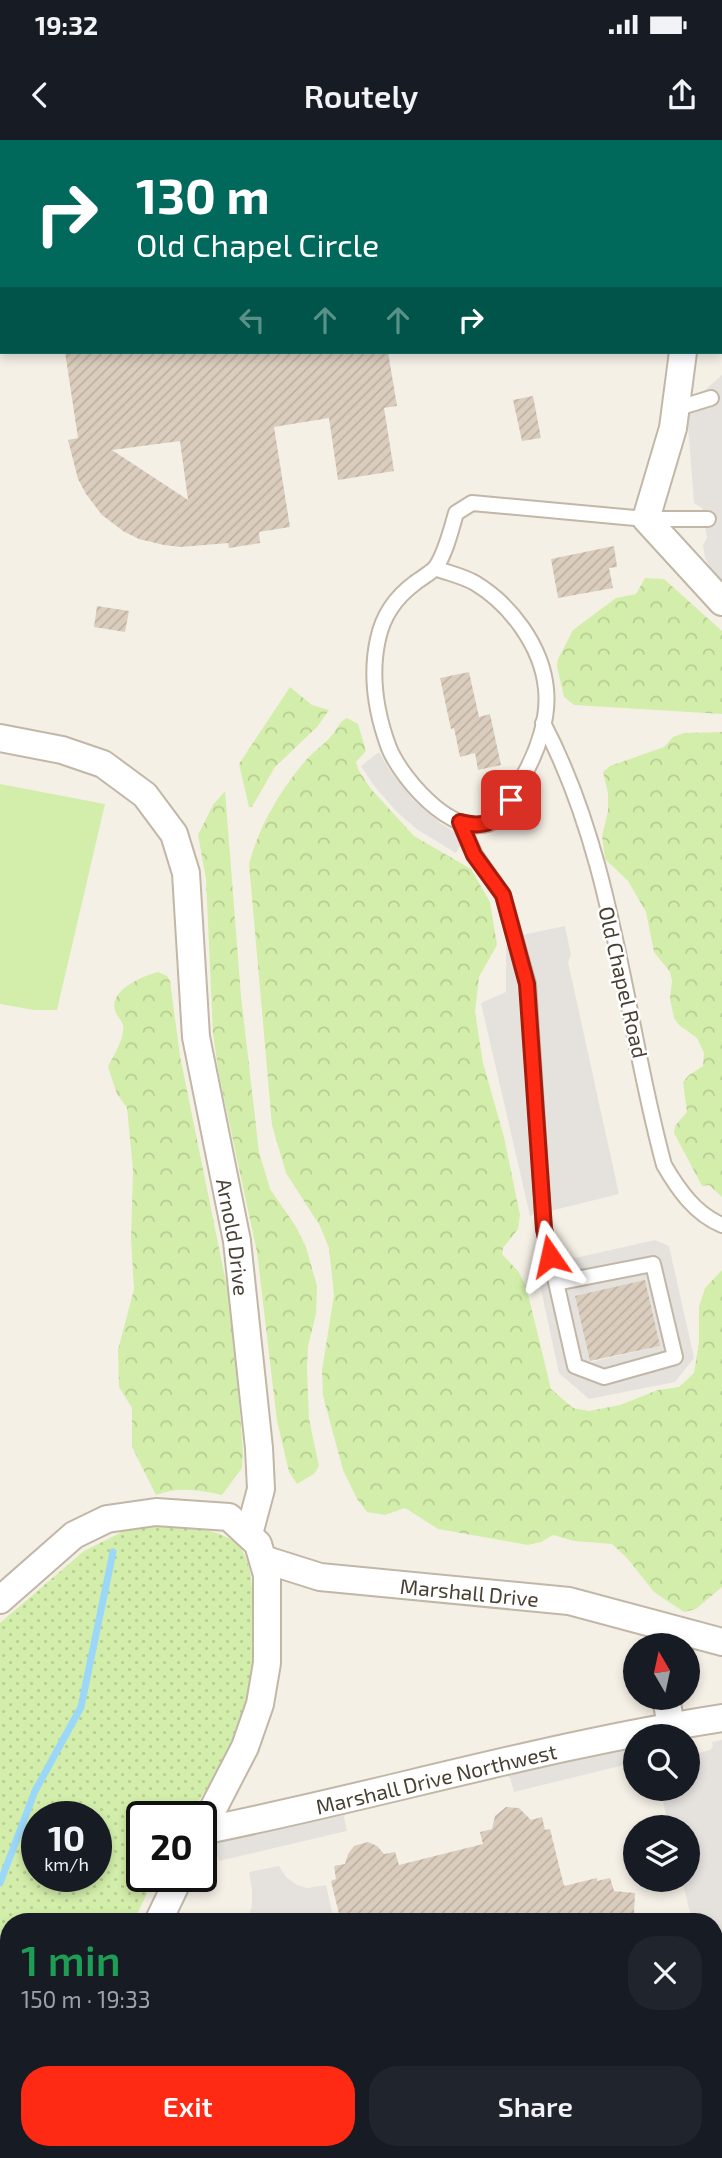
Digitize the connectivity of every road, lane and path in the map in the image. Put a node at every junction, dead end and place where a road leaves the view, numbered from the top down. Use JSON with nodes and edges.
{"nodes":[{"id":1,"x":682,"y":354,"type":"edge"},
{"id":2,"x":711,"y":398,"type":"dead end"},
{"id":3,"x":675,"y":409,"type":"junction"},
{"id":4,"x":646,"y":519,"type":"junction"},
{"id":5,"x":708,"y":520,"type":"dead end"},
{"id":6,"x":435,"y":568,"type":"junction"},
{"id":7,"x":722,"y":602,"type":"edge"},
{"id":8,"x":543,"y":723,"type":"junction"},
{"id":9,"x":0,"y":738,"type":"edge"},
{"id":10,"x":460,"y":822,"type":"junction"},
{"id":11,"x":722,"y":1225,"type":"edge"},
{"id":12,"x":556,"y":1283,"type":"junction"},
{"id":13,"x":249,"y":1534,"type":"junction"},
{"id":14,"x":262,"y":1559,"type":"junction"},
{"id":15,"x":0,"y":1600,"type":"edge"},
{"id":16,"x":653,"y":1633,"type":"edge"},
{"id":17,"x":700,"y":1639,"type":"edge"},
{"id":18,"x":722,"y":1642,"type":"edge"},
{"id":19,"x":721,"y":1720,"type":"edge"},
{"id":20,"x":697,"y":1724,"type":"edge"},
{"id":21,"x":623,"y":1739,"type":"edge"},
{"id":22,"x":217,"y":1802,"type":"edge"},
{"id":23,"x":217,"y":1828,"type":"edge"},
{"id":24,"x":172,"y":1892,"type":"edge"},
{"id":25,"x":162,"y":1913,"type":"edge"}],
"edges":[{"from":1,"to":3,"type":"street"},
{"from":2,"to":3,"type":"lane"},
{"from":3,"to":4,"type":"street"},
{"from":4,"to":5,"type":"lane"},
{"from":4,"to":6,"type":"lane"},
{"from":4,"to":7,"type":"street"},
{"from":6,"to":8,"type":"lane"},
{"from":6,"to":10,"type":"lane"},
{"from":8,"to":10,"type":"lane"},
{"from":8,"to":11,"type":"lane","name":"Old Chapel Road"},
{"from":9,"to":13,"type":"street","name":"Arnold Drive"},
{"from":10,"to":12,"type":"lane"},
{"from":12,"to":12,"type":"lane"},
{"from":13,"to":14,"type":"street"},
{"from":13,"to":15,"type":"street"},
{"from":14,"to":16,"type":"street","name":"Marshall Drive"},
{"from":14,"to":22,"type":"street"},
{"from":17,"to":18,"type":"street","name":"Marshall Drive"},
{"from":19,"to":20,"type":"street"},
{"from":21,"to":23,"type":"street","name":"Marshall Drive Northwest"},
{"from":24,"to":25,"type":"street"}]}
